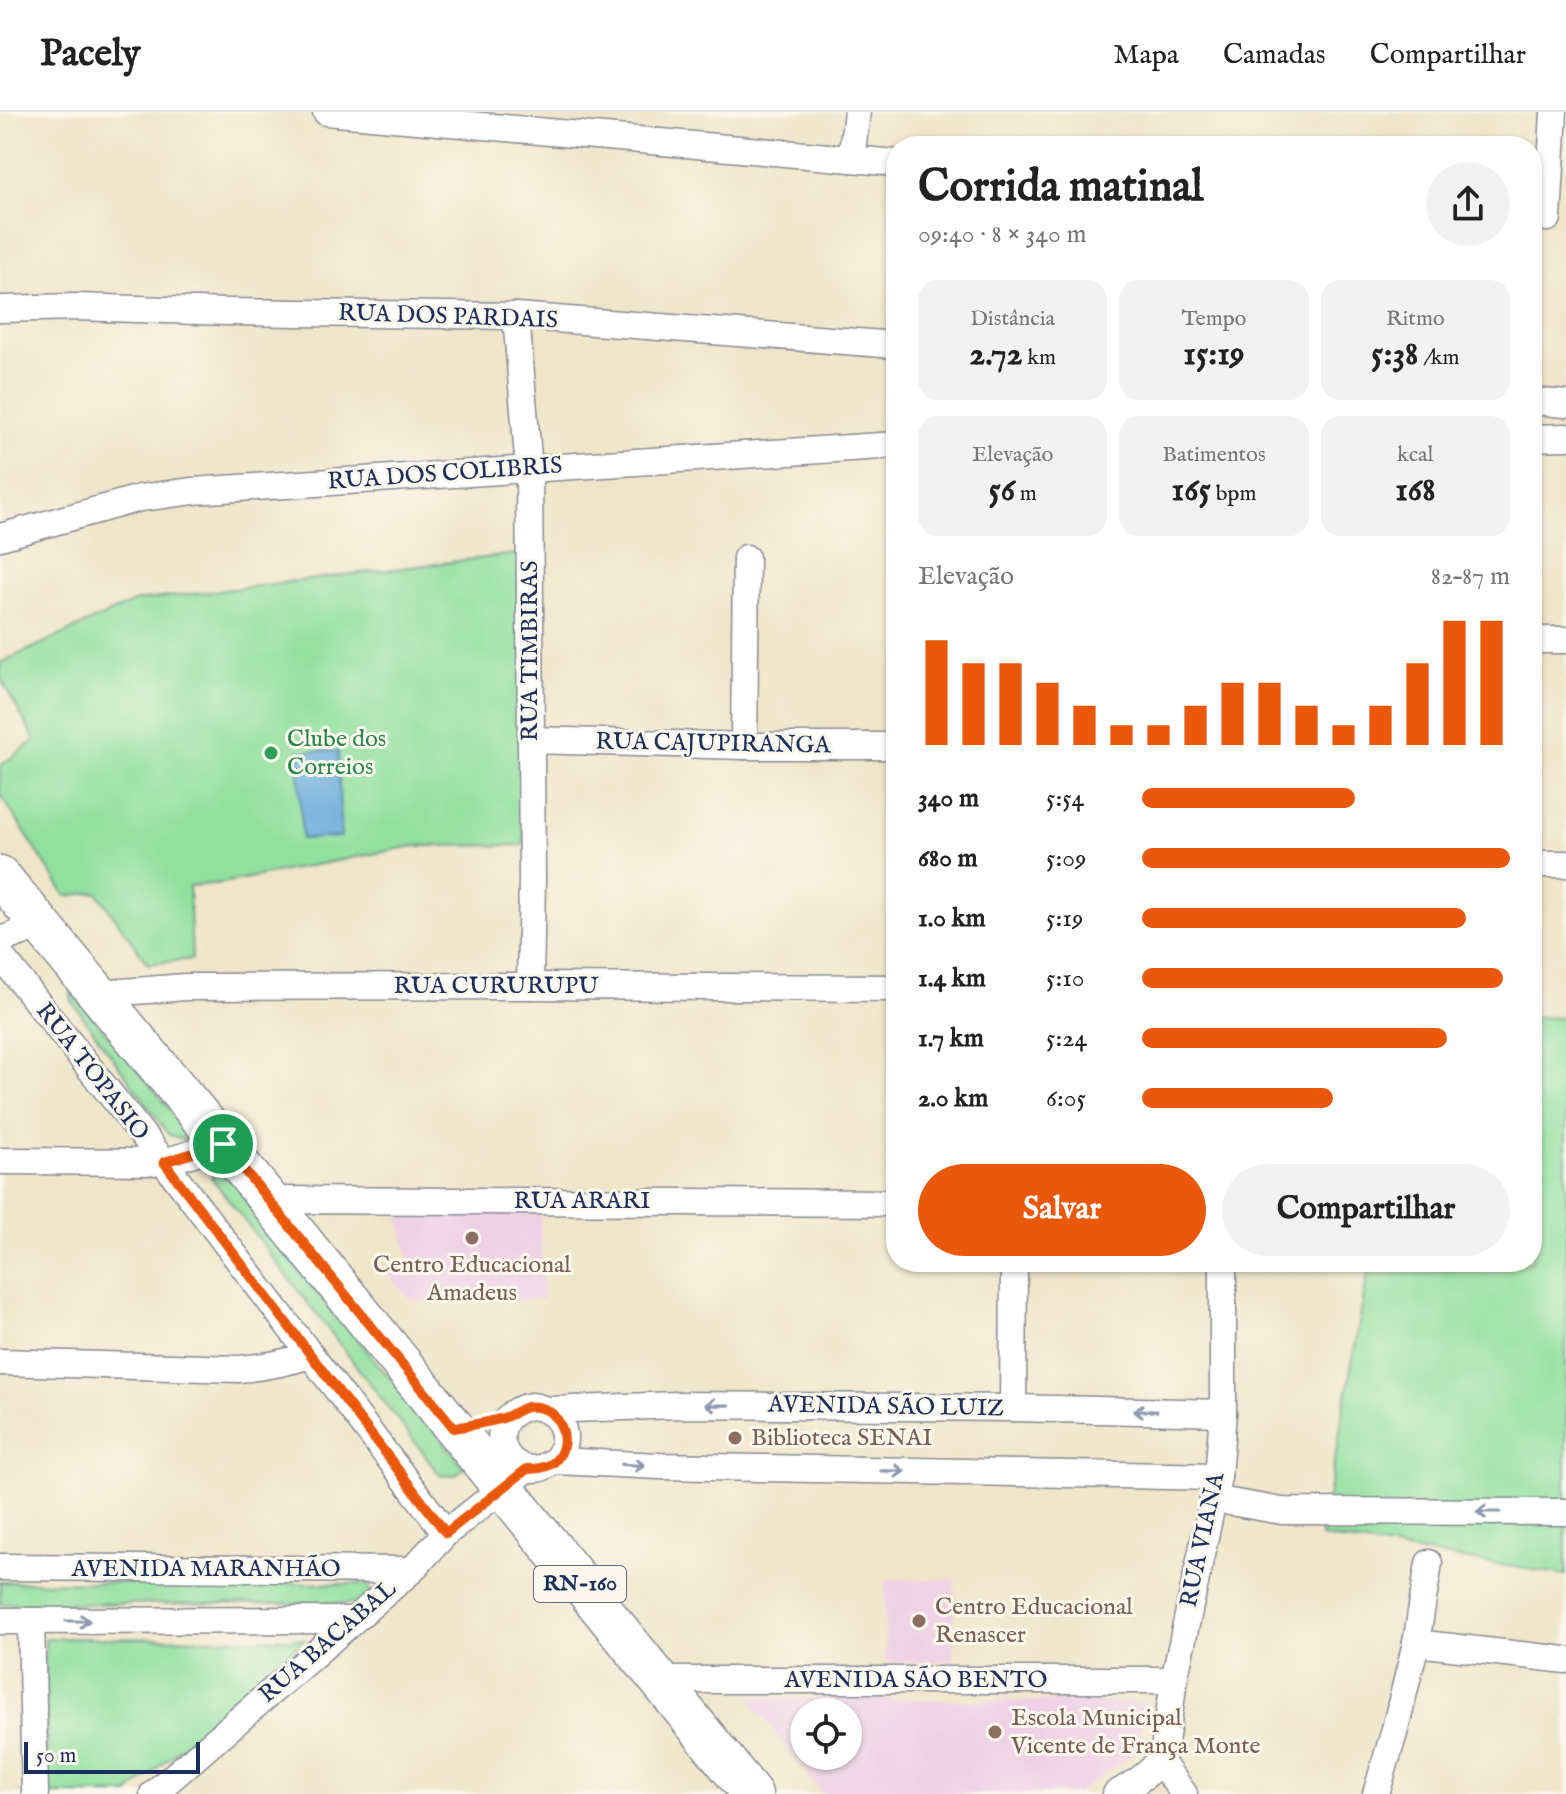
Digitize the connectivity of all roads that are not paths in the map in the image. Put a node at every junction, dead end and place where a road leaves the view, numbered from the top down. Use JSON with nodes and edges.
{"nodes":[{"id":1,"x":326,"y":112,"type":"edge"},
{"id":2,"x":857,"y":112,"type":"edge"},
{"id":3,"x":1554,"y":112,"type":"edge"},
{"id":4,"x":851,"y":159,"type":"junction"},
{"id":5,"x":886,"y":162,"type":"edge"},
{"id":6,"x":1549,"y":218,"type":"edge"},
{"id":7,"x":0,"y":309,"type":"edge"},
{"id":8,"x":516,"y":316,"type":"junction"},
{"id":9,"x":886,"y":344,"type":"edge"},
{"id":10,"x":1542,"y":402,"type":"edge"},
{"id":11,"x":1566,"y":404,"type":"edge"},
{"id":12,"x":1566,"y":437,"type":"edge"},
{"id":13,"x":1542,"y":438,"type":"edge"},
{"id":14,"x":886,"y":446,"type":"edge"},
{"id":15,"x":529,"y":469,"type":"junction"},
{"id":16,"x":0,"y":537,"type":"edge"},
{"id":17,"x":746,"y":558,"type":"dead end"},
{"id":18,"x":1542,"y":640,"type":"edge"},
{"id":19,"x":1566,"y":640,"type":"edge"},
{"id":20,"x":531,"y":740,"type":"junction"},
{"id":21,"x":744,"y":746,"type":"junction"},
{"id":22,"x":886,"y":746,"type":"edge"},
{"id":23,"x":1542,"y":864,"type":"edge"},
{"id":24,"x":1566,"y":864,"type":"edge"},
{"id":25,"x":0,"y":876,"type":"edge"},
{"id":26,"x":41,"y":926,"type":"junction"},
{"id":27,"x":0,"y":940,"type":"edge"},
{"id":28,"x":0,"y":955,"type":"edge"},
{"id":29,"x":530,"y":986,"type":"junction"},
{"id":30,"x":886,"y":988,"type":"edge"},
{"id":31,"x":97,"y":994,"type":"junction"},
{"id":32,"x":223,"y":1144,"type":"junction"},
{"id":33,"x":0,"y":1161,"type":"edge"},
{"id":34,"x":164,"y":1162,"type":"junction"},
{"id":35,"x":268,"y":1200,"type":"junction"},
{"id":36,"x":886,"y":1203,"type":"edge"},
{"id":37,"x":1014,"y":1272,"type":"edge"},
{"id":38,"x":1223,"y":1272,"type":"edge"},
{"id":39,"x":310,"y":1355,"type":"junction"},
{"id":40,"x":0,"y":1362,"type":"edge"},
{"id":41,"x":1013,"y":1408,"type":"junction"},
{"id":42,"x":549,"y":1410,"type":"junction"},
{"id":43,"x":1223,"y":1413,"type":"junction"},
{"id":44,"x":506,"y":1418,"type":"junction"},
{"id":45,"x":454,"y":1428,"type":"junction"},
{"id":46,"x":556,"y":1461,"type":"junction"},
{"id":47,"x":514,"y":1478,"type":"junction"},
{"id":48,"x":1215,"y":1488,"type":"junction"},
{"id":49,"x":1566,"y":1512,"type":"edge"},
{"id":50,"x":446,"y":1533,"type":"junction"},
{"id":51,"x":1429,"y":1563,"type":"dead end"},
{"id":52,"x":0,"y":1567,"type":"edge"},
{"id":53,"x":412,"y":1570,"type":"junction"},
{"id":54,"x":353,"y":1620,"type":"junction"},
{"id":55,"x":0,"y":1621,"type":"edge"},
{"id":56,"x":31,"y":1621,"type":"junction"},
{"id":57,"x":1416,"y":1643,"type":"junction"},
{"id":58,"x":1566,"y":1660,"type":"edge"},
{"id":59,"x":658,"y":1680,"type":"junction"},
{"id":60,"x":1174,"y":1680,"type":"junction"},
{"id":61,"x":1160,"y":1761,"type":"junction"},
{"id":62,"x":35,"y":1794,"type":"edge"},
{"id":63,"x":153,"y":1794,"type":"edge"},
{"id":64,"x":752,"y":1794,"type":"edge"},
{"id":65,"x":1116,"y":1794,"type":"edge"},
{"id":66,"x":1184,"y":1794,"type":"edge"},
{"id":67,"x":1376,"y":1794,"type":"edge"}],
"edges":[{"from":1,"to":4,"type":"street"},
{"from":2,"to":4,"type":"street"},
{"from":3,"to":6,"type":"street"},
{"from":4,"to":5,"type":"street"},
{"from":7,"to":8,"type":"street","name":"RUA DOS PARDAIS"},
{"from":8,"to":9,"type":"street","name":"RUA DOS PARDAIS"},
{"from":8,"to":15,"type":"street","name":"RUA TIMBIRAS"},
{"from":10,"to":11,"type":"street"},
{"from":12,"to":13,"type":"street"},
{"from":14,"to":15,"type":"street","name":"RUA DOS COLIBRIS"},
{"from":15,"to":16,"type":"street","name":"RUA DOS COLIBRIS"},
{"from":15,"to":20,"type":"street","name":"RUA TIMBIRAS"},
{"from":17,"to":21,"type":"street"},
{"from":18,"to":19,"type":"street"},
{"from":20,"to":21,"type":"street","name":"RUA CAJUPIRANGA"},
{"from":20,"to":29,"type":"street","name":"RUA TIMBIRAS"},
{"from":21,"to":22,"type":"street","name":"RUA CAJUPIRANGA"},
{"from":23,"to":24,"type":"street"},
{"from":25,"to":26,"type":"main road","number":"RN-160"},
{"from":26,"to":27,"type":"street"},
{"from":26,"to":31,"type":"main road","number":"RN-160"},
{"from":28,"to":34,"type":"street","name":"RUA TOPASIO"},
{"from":29,"to":30,"type":"street","name":"RUA CURURUPU"},
{"from":29,"to":31,"type":"street","name":"RUA CURURUPU"},
{"from":31,"to":32,"type":"main road","number":"RN-160"},
{"from":32,"to":34,"type":"street"},
{"from":32,"to":35,"type":"main road","number":"RN-160"},
{"from":33,"to":34,"type":"street"},
{"from":34,"to":39,"type":"street","name":"RUA TOPASIO"},
{"from":35,"to":36,"type":"street","name":"RUA ARARI"},
{"from":35,"to":45,"type":"main road","number":"RN-160"},
{"from":37,"to":41,"type":"street"},
{"from":38,"to":43,"type":"street","name":"RUA VIANA"},
{"from":39,"to":40,"type":"street"},
{"from":39,"to":50,"type":"street","name":"RUA TOPASIO"},
{"from":41,"to":42,"type":"street","name":"AVENIDA SÃO LUIZ","one_way":true},
{"from":43,"to":41,"type":"street","name":"AVENIDA SÃO LUIZ","one_way":true},
{"from":42,"to":44,"type":"street"},
{"from":42,"to":46,"type":"street"},
{"from":43,"to":48,"type":"street","name":"RUA VIANA"},
{"from":44,"to":45,"type":"street"},
{"from":44,"to":47,"type":"street"},
{"from":45,"to":47,"type":"main road","number":"RN-160"},
{"from":46,"to":47,"type":"street"},
{"from":46,"to":48,"type":"street","one_way":true},
{"from":47,"to":50,"type":"street","name":"RUA BACABAL"},
{"from":47,"to":59,"type":"main road","number":"RN-160"},
{"from":49,"to":48,"type":"street","one_way":true},
{"from":48,"to":60,"type":"street","name":"RUA VIANA"},
{"from":50,"to":53,"type":"street","name":"RUA BACABAL"},
{"from":51,"to":57,"type":"street"},
{"from":52,"to":53,"type":"street","name":"AVENIDA MARANHÃO"},
{"from":53,"to":54,"type":"street","name":"RUA BACABAL"},
{"from":56,"to":54,"type":"street","one_way":true},
{"from":54,"to":63,"type":"street","name":"RUA BACABAL"},
{"from":55,"to":56,"type":"street"},
{"from":56,"to":62,"type":"street"},
{"from":57,"to":58,"type":"street"},
{"from":57,"to":67,"type":"street"},
{"from":59,"to":60,"type":"street","name":"AVENIDA SÃO BENTO"},
{"from":59,"to":64,"type":"main road","number":"RN-160"},
{"from":60,"to":61,"type":"street","name":"RUA VIANA"},
{"from":61,"to":65,"type":"street"},
{"from":61,"to":66,"type":"street"}]}
